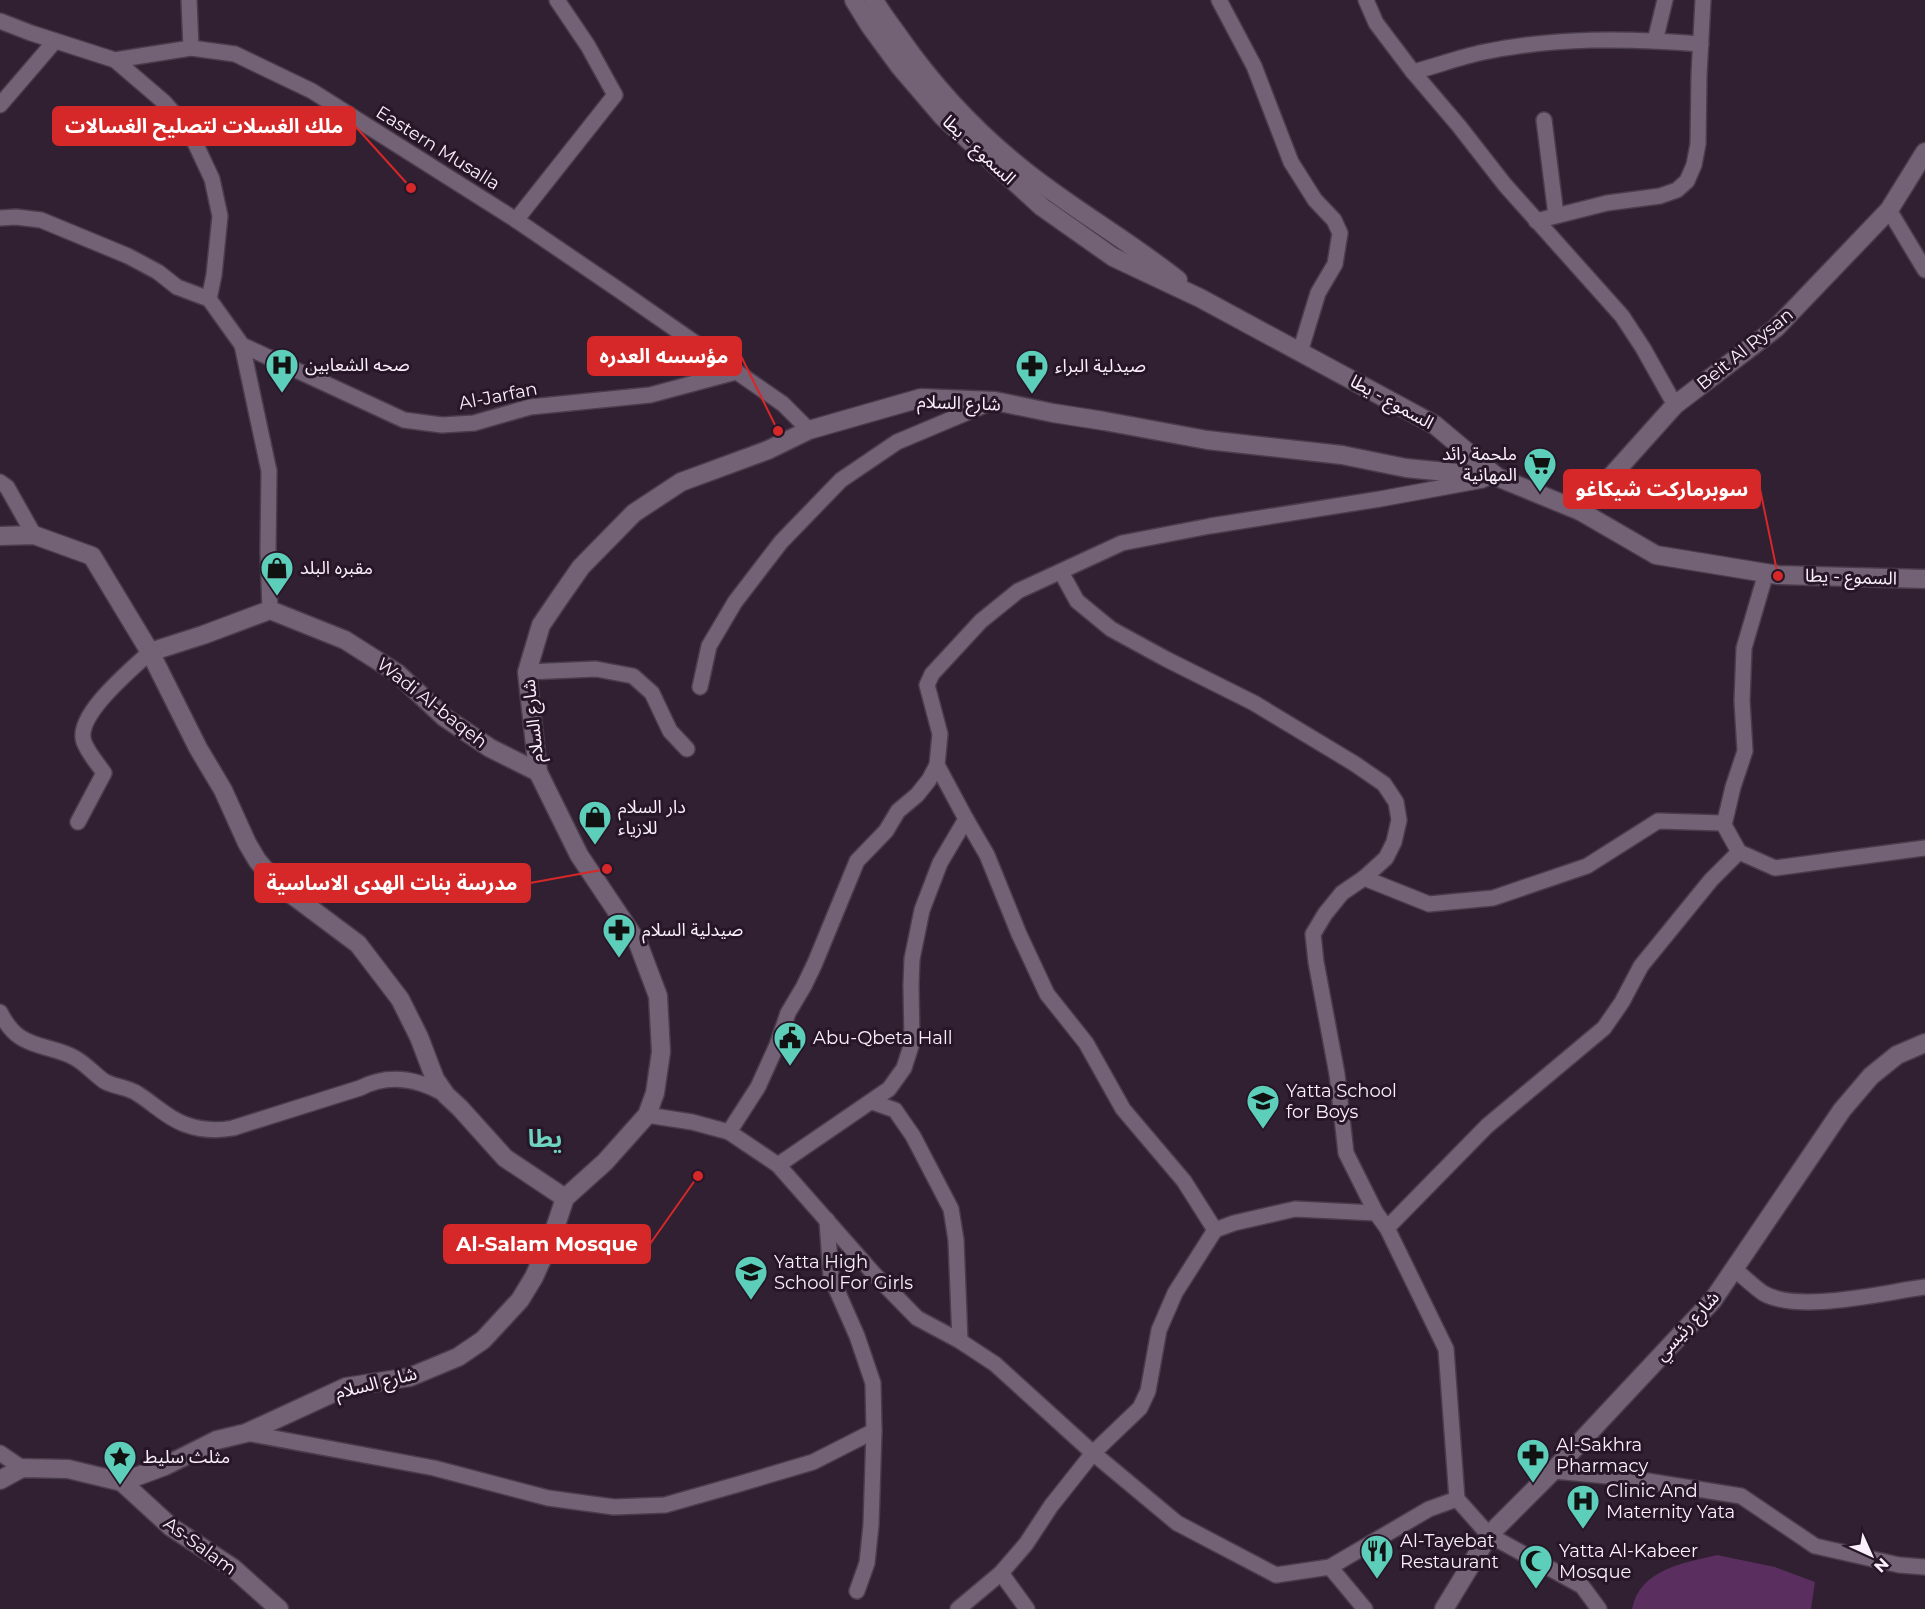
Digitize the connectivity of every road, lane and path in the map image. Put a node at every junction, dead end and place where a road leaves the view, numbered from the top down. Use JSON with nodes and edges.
{"nodes":[{"id":1,"x":189,"y":0,"type":"edge"},
{"id":2,"x":557,"y":0,"type":"edge"},
{"id":3,"x":854,"y":0,"type":"edge"},
{"id":4,"x":874,"y":0,"type":"edge"},
{"id":5,"x":1219,"y":0,"type":"edge"},
{"id":6,"x":1366,"y":0,"type":"edge"},
{"id":7,"x":1665,"y":0,"type":"edge"},
{"id":8,"x":1703,"y":0,"type":"edge"},
{"id":9,"x":0,"y":21,"type":"edge"},
{"id":10,"x":1655,"y":40,"type":"junction"},
{"id":11,"x":54,"y":41,"type":"junction"},
{"id":12,"x":1701,"y":44,"type":"junction"},
{"id":13,"x":192,"y":48,"type":"junction"},
{"id":14,"x":115,"y":60,"type":"junction"},
{"id":15,"x":1413,"y":72,"type":"junction"},
{"id":16,"x":0,"y":105,"type":"edge"},
{"id":17,"x":1544,"y":120,"type":"dead end"},
{"id":18,"x":1925,"y":152,"type":"edge"},
{"id":19,"x":1889,"y":210,"type":"junction"},
{"id":20,"x":1556,"y":215,"type":"junction"},
{"id":21,"x":0,"y":218,"type":"edge"},
{"id":22,"x":516,"y":220,"type":"junction"},
{"id":23,"x":1536,"y":220,"type":"junction"},
{"id":24,"x":1925,"y":270,"type":"edge"},
{"id":25,"x":1200,"y":298,"type":"junction"},
{"id":26,"x":209,"y":299,"type":"junction"},
{"id":27,"x":242,"y":345,"type":"junction"},
{"id":28,"x":1300,"y":352,"type":"junction"},
{"id":29,"x":736,"y":372,"type":"junction"},
{"id":30,"x":995,"y":401,"type":"junction"},
{"id":31,"x":1675,"y":405,"type":"junction"},
{"id":32,"x":809,"y":430,"type":"junction"},
{"id":33,"x":1497,"y":477,"type":"junction"},
{"id":34,"x":0,"y":482,"type":"edge"},
{"id":35,"x":1580,"y":512,"type":"junction"},
{"id":36,"x":34,"y":535,"type":"junction"},
{"id":37,"x":0,"y":536,"type":"edge"},
{"id":38,"x":1061,"y":572,"type":"junction"},
{"id":39,"x":1766,"y":573,"type":"junction"},
{"id":40,"x":1925,"y":579,"type":"edge"},
{"id":41,"x":270,"y":610,"type":"junction"},
{"id":42,"x":150,"y":652,"type":"junction"},
{"id":43,"x":527,"y":672,"type":"junction"},
{"id":44,"x":700,"y":687,"type":"dead end"},
{"id":45,"x":687,"y":749,"type":"dead end"},
{"id":46,"x":937,"y":765,"type":"junction"},
{"id":47,"x":538,"y":772,"type":"junction"},
{"id":48,"x":966,"y":819,"type":"junction"},
{"id":49,"x":78,"y":822,"type":"dead end"},
{"id":50,"x":1724,"y":825,"type":"junction"},
{"id":51,"x":1925,"y":848,"type":"edge"},
{"id":52,"x":1739,"y":852,"type":"junction"},
{"id":53,"x":1364,"y":878,"type":"junction"},
{"id":54,"x":0,"y":1012,"type":"edge"},
{"id":55,"x":1925,"y":1043,"type":"edge"},
{"id":56,"x":446,"y":1095,"type":"junction"},
{"id":57,"x":872,"y":1102,"type":"junction"},
{"id":58,"x":647,"y":1116,"type":"junction"},
{"id":59,"x":729,"y":1132,"type":"junction"},
{"id":60,"x":778,"y":1165,"type":"junction"},
{"id":61,"x":565,"y":1198,"type":"junction"},
{"id":62,"x":1376,"y":1213,"type":"junction"},
{"id":63,"x":826,"y":1220,"type":"junction"},
{"id":64,"x":1387,"y":1228,"type":"junction"},
{"id":65,"x":1215,"y":1230,"type":"junction"},
{"id":66,"x":1734,"y":1269,"type":"junction"},
{"id":67,"x":1925,"y":1287,"type":"edge"},
{"id":68,"x":960,"y":1341,"type":"junction"},
{"id":69,"x":874,"y":1431,"type":"junction"},
{"id":70,"x":246,"y":1433,"type":"junction"},
{"id":71,"x":0,"y":1453,"type":"edge"},
{"id":72,"x":1093,"y":1454,"type":"junction"},
{"id":73,"x":22,"y":1468,"type":"junction"},
{"id":74,"x":1553,"y":1471,"type":"junction"},
{"id":75,"x":0,"y":1480,"type":"edge"},
{"id":76,"x":122,"y":1482,"type":"junction"},
{"id":77,"x":1457,"y":1499,"type":"junction"},
{"id":78,"x":1489,"y":1535,"type":"junction"},
{"id":79,"x":1330,"y":1567,"type":"junction"},
{"id":80,"x":1925,"y":1567,"type":"edge"},
{"id":81,"x":1000,"y":1573,"type":"junction"},
{"id":82,"x":856,"y":1591,"type":"dead end"},
{"id":83,"x":279,"y":1609,"type":"edge"},
{"id":84,"x":958,"y":1609,"type":"edge"},
{"id":85,"x":1027,"y":1609,"type":"edge"},
{"id":86,"x":1365,"y":1609,"type":"edge"},
{"id":87,"x":1444,"y":1609,"type":"edge"},
{"id":88,"x":1599,"y":1609,"type":"edge"}],
"edges":[{"from":1,"to":13,"type":"street"},
{"from":2,"to":22,"type":"street"},
{"from":3,"to":25,"type":"main road","name":"السموع - يطا"},
{"from":4,"to":25,"type":"main road","name":"السموع - يطا"},
{"from":5,"to":28,"type":"street"},
{"from":6,"to":15,"type":"street"},
{"from":7,"to":10,"type":"street"},
{"from":8,"to":12,"type":"street"},
{"from":9,"to":11,"type":"street","name":"Eastern Musalla"},
{"from":10,"to":12,"type":"street"},
{"from":10,"to":15,"type":"street"},
{"from":11,"to":14,"type":"street","name":"Eastern Musalla"},
{"from":11,"to":16,"type":"street"},
{"from":12,"to":20,"type":"street"},
{"from":13,"to":14,"type":"street","name":"Eastern Musalla"},
{"from":13,"to":22,"type":"street","name":"Eastern Musalla"},
{"from":14,"to":26,"type":"street"},
{"from":15,"to":23,"type":"street"},
{"from":17,"to":20,"type":"street"},
{"from":18,"to":19,"type":"main road","name":"Beit Al Rysan"},
{"from":19,"to":24,"type":"street"},
{"from":19,"to":31,"type":"main road","name":"Beit Al Rysan"},
{"from":20,"to":23,"type":"street"},
{"from":21,"to":26,"type":"street"},
{"from":22,"to":29,"type":"street","name":"Eastern Musalla"},
{"from":23,"to":31,"type":"street"},
{"from":25,"to":28,"type":"main road","name":"السموع - يطا"},
{"from":26,"to":27,"type":"street","name":"Al-Jarfan"},
{"from":27,"to":29,"type":"street","name":"Al-Jarfan"},
{"from":27,"to":41,"type":"street"},
{"from":28,"to":33,"type":"main road","name":"السموع - يطا"},
{"from":29,"to":32,"type":"street","name":"Eastern Musalla"},
{"from":30,"to":32,"type":"main road","name":"شارع السلام"},
{"from":30,"to":33,"type":"main road","name":"شارع السلام"},
{"from":30,"to":44,"type":"street"},
{"from":31,"to":35,"type":"main road","name":"Beit Al Rysan"},
{"from":32,"to":43,"type":"main road","name":"شارع السلام"},
{"from":33,"to":35,"type":"main road","name":"السموع - يطا"},
{"from":33,"to":38,"type":"street"},
{"from":34,"to":36,"type":"street"},
{"from":35,"to":39,"type":"main road","name":"السموع - يطا"},
{"from":36,"to":37,"type":"main road"},
{"from":36,"to":42,"type":"main road"},
{"from":38,"to":46,"type":"street"},
{"from":38,"to":53,"type":"street"},
{"from":39,"to":40,"type":"main road","name":"السموع - يطا"},
{"from":39,"to":50,"type":"street"},
{"from":41,"to":42,"type":"main road"},
{"from":41,"to":47,"type":"main road","name":"Wadi Al-baqeh"},
{"from":42,"to":49,"type":"street"},
{"from":42,"to":56,"type":"main road"},
{"from":43,"to":45,"type":"street"},
{"from":43,"to":47,"type":"main road","name":"شارع السلام"},
{"from":46,"to":48,"type":"street"},
{"from":46,"to":59,"type":"street"},
{"from":47,"to":58,"type":"main road","name":"شارع السلام"},
{"from":48,"to":57,"type":"street"},
{"from":48,"to":65,"type":"street"},
{"from":50,"to":52,"type":"street"},
{"from":50,"to":53,"type":"street"},
{"from":51,"to":52,"type":"street"},
{"from":52,"to":64,"type":"street"},
{"from":53,"to":62,"type":"street"},
{"from":54,"to":56,"type":"street"},
{"from":55,"to":66,"type":"main road","name":"شارع رئيسي"},
{"from":56,"to":61,"type":"main road"},
{"from":57,"to":60,"type":"street"},
{"from":57,"to":68,"type":"street"},
{"from":58,"to":59,"type":"street"},
{"from":58,"to":61,"type":"main road","name":"شارع السلام"},
{"from":59,"to":60,"type":"street"},
{"from":60,"to":63,"type":"street"},
{"from":61,"to":70,"type":"main road","name":"شارع السلام"},
{"from":62,"to":64,"type":"street"},
{"from":62,"to":65,"type":"street"},
{"from":63,"to":68,"type":"street"},
{"from":63,"to":69,"type":"street"},
{"from":64,"to":77,"type":"street"},
{"from":65,"to":72,"type":"street"},
{"from":66,"to":67,"type":"street"},
{"from":66,"to":74,"type":"main road","name":"شارع رئيسي"},
{"from":68,"to":72,"type":"street"},
{"from":69,"to":70,"type":"street"},
{"from":69,"to":82,"type":"street"},
{"from":70,"to":76,"type":"main road","name":"شارع السلام"},
{"from":71,"to":73,"type":"street"},
{"from":72,"to":79,"type":"street"},
{"from":72,"to":81,"type":"street"},
{"from":73,"to":75,"type":"main road"},
{"from":73,"to":76,"type":"main road"},
{"from":74,"to":78,"type":"main road","name":"شارع رئيسي"},
{"from":74,"to":80,"type":"street"},
{"from":76,"to":83,"type":"main road","name":"As-Salam"},
{"from":77,"to":78,"type":"street"},
{"from":77,"to":79,"type":"street"},
{"from":78,"to":87,"type":"main road","name":"شارع رئيسي"},
{"from":78,"to":88,"type":"street"},
{"from":79,"to":86,"type":"street"},
{"from":81,"to":84,"type":"street"},
{"from":81,"to":85,"type":"street"}]}
